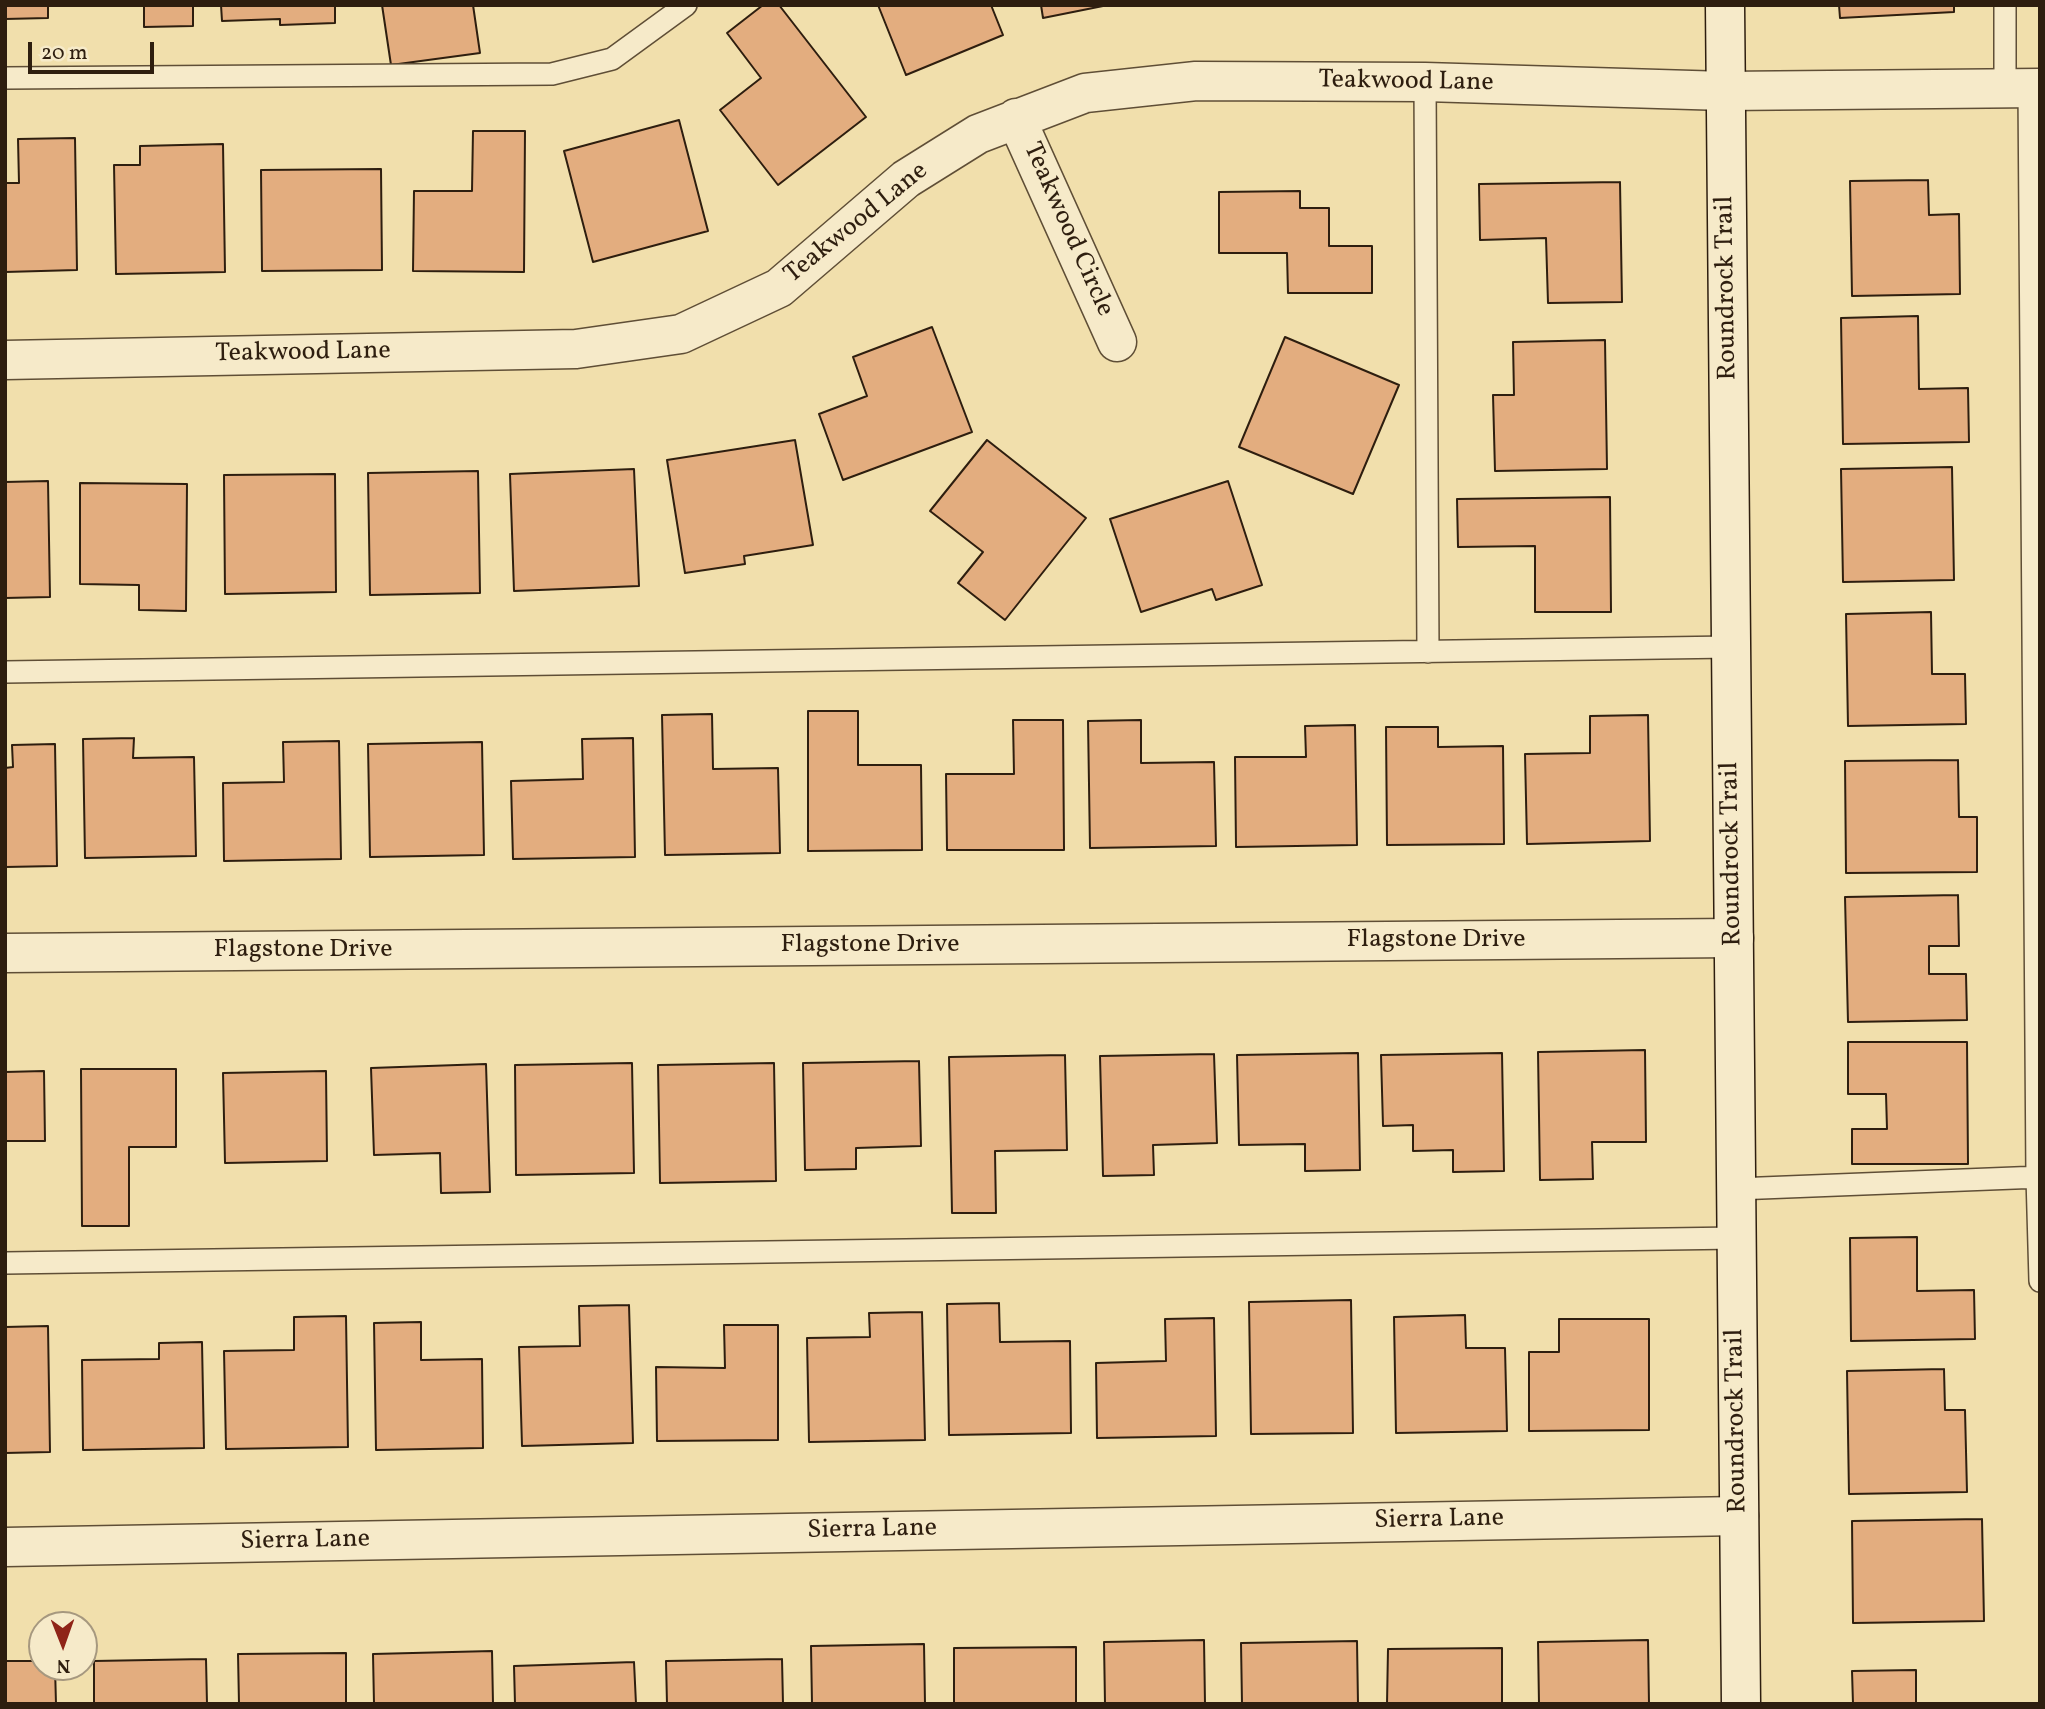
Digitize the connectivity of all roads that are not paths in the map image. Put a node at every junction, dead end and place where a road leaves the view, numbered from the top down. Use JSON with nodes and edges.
{"nodes":[{"id":1,"x":686,"y":5,"type":"edge"},
{"id":2,"x":1725,"y":5,"type":"edge"},
{"id":3,"x":2005,"y":5,"type":"edge"},
{"id":4,"x":5,"y":78,"type":"edge"},
{"id":5,"x":1425,"y":82,"type":"junction"},
{"id":6,"x":2025,"y":87,"type":"edge"},
{"id":7,"x":1726,"y":91,"type":"junction"},
{"id":8,"x":1016,"y":118,"type":"junction"},
{"id":9,"x":1117,"y":342,"type":"dead end"},
{"id":10,"x":5,"y":360,"type":"edge"},
{"id":11,"x":1731,"y":647,"type":"junction"},
{"id":12,"x":1428,"y":652,"type":"junction"},
{"id":13,"x":5,"y":672,"type":"edge"},
{"id":14,"x":1734,"y":938,"type":"junction"},
{"id":15,"x":5,"y":953,"type":"edge"},
{"id":16,"x":2038,"y":1177,"type":"edge"},
{"id":17,"x":1736,"y":1189,"type":"junction"},
{"id":18,"x":1737,"y":1238,"type":"junction"},
{"id":19,"x":5,"y":1263,"type":"edge"},
{"id":20,"x":2040,"y":1281,"type":"edge"},
{"id":21,"x":1739,"y":1516,"type":"junction"},
{"id":22,"x":5,"y":1547,"type":"edge"},
{"id":23,"x":1741,"y":1704,"type":"edge"}],
"edges":[{"from":1,"to":4,"type":"lane"},
{"from":2,"to":7,"type":"street","name":"Roundrock Trail"},
{"from":3,"to":6,"type":"lane"},
{"from":5,"to":7,"type":"street","name":"Teakwood Lane"},
{"from":5,"to":8,"type":"street","name":"Teakwood Lane"},
{"from":5,"to":12,"type":"lane"},
{"from":6,"to":7,"type":"street","name":"Teakwood Lane"},
{"from":6,"to":16,"type":"lane"},
{"from":7,"to":11,"type":"street","name":"Roundrock Trail"},
{"from":8,"to":9,"type":"street","name":"Teakwood Circle"},
{"from":8,"to":10,"type":"street","name":"Teakwood Lane"},
{"from":11,"to":12,"type":"lane"},
{"from":11,"to":14,"type":"street","name":"Roundrock Trail"},
{"from":12,"to":13,"type":"lane"},
{"from":14,"to":15,"type":"street","name":"Flagstone Drive"},
{"from":14,"to":17,"type":"street","name":"Roundrock Trail"},
{"from":16,"to":17,"type":"lane"},
{"from":16,"to":20,"type":"lane"},
{"from":17,"to":18,"type":"street","name":"Roundrock Trail"},
{"from":18,"to":19,"type":"lane"},
{"from":18,"to":21,"type":"street","name":"Roundrock Trail"},
{"from":21,"to":22,"type":"street","name":"Sierra Lane"},
{"from":21,"to":23,"type":"street","name":"Roundrock Trail"}]}
